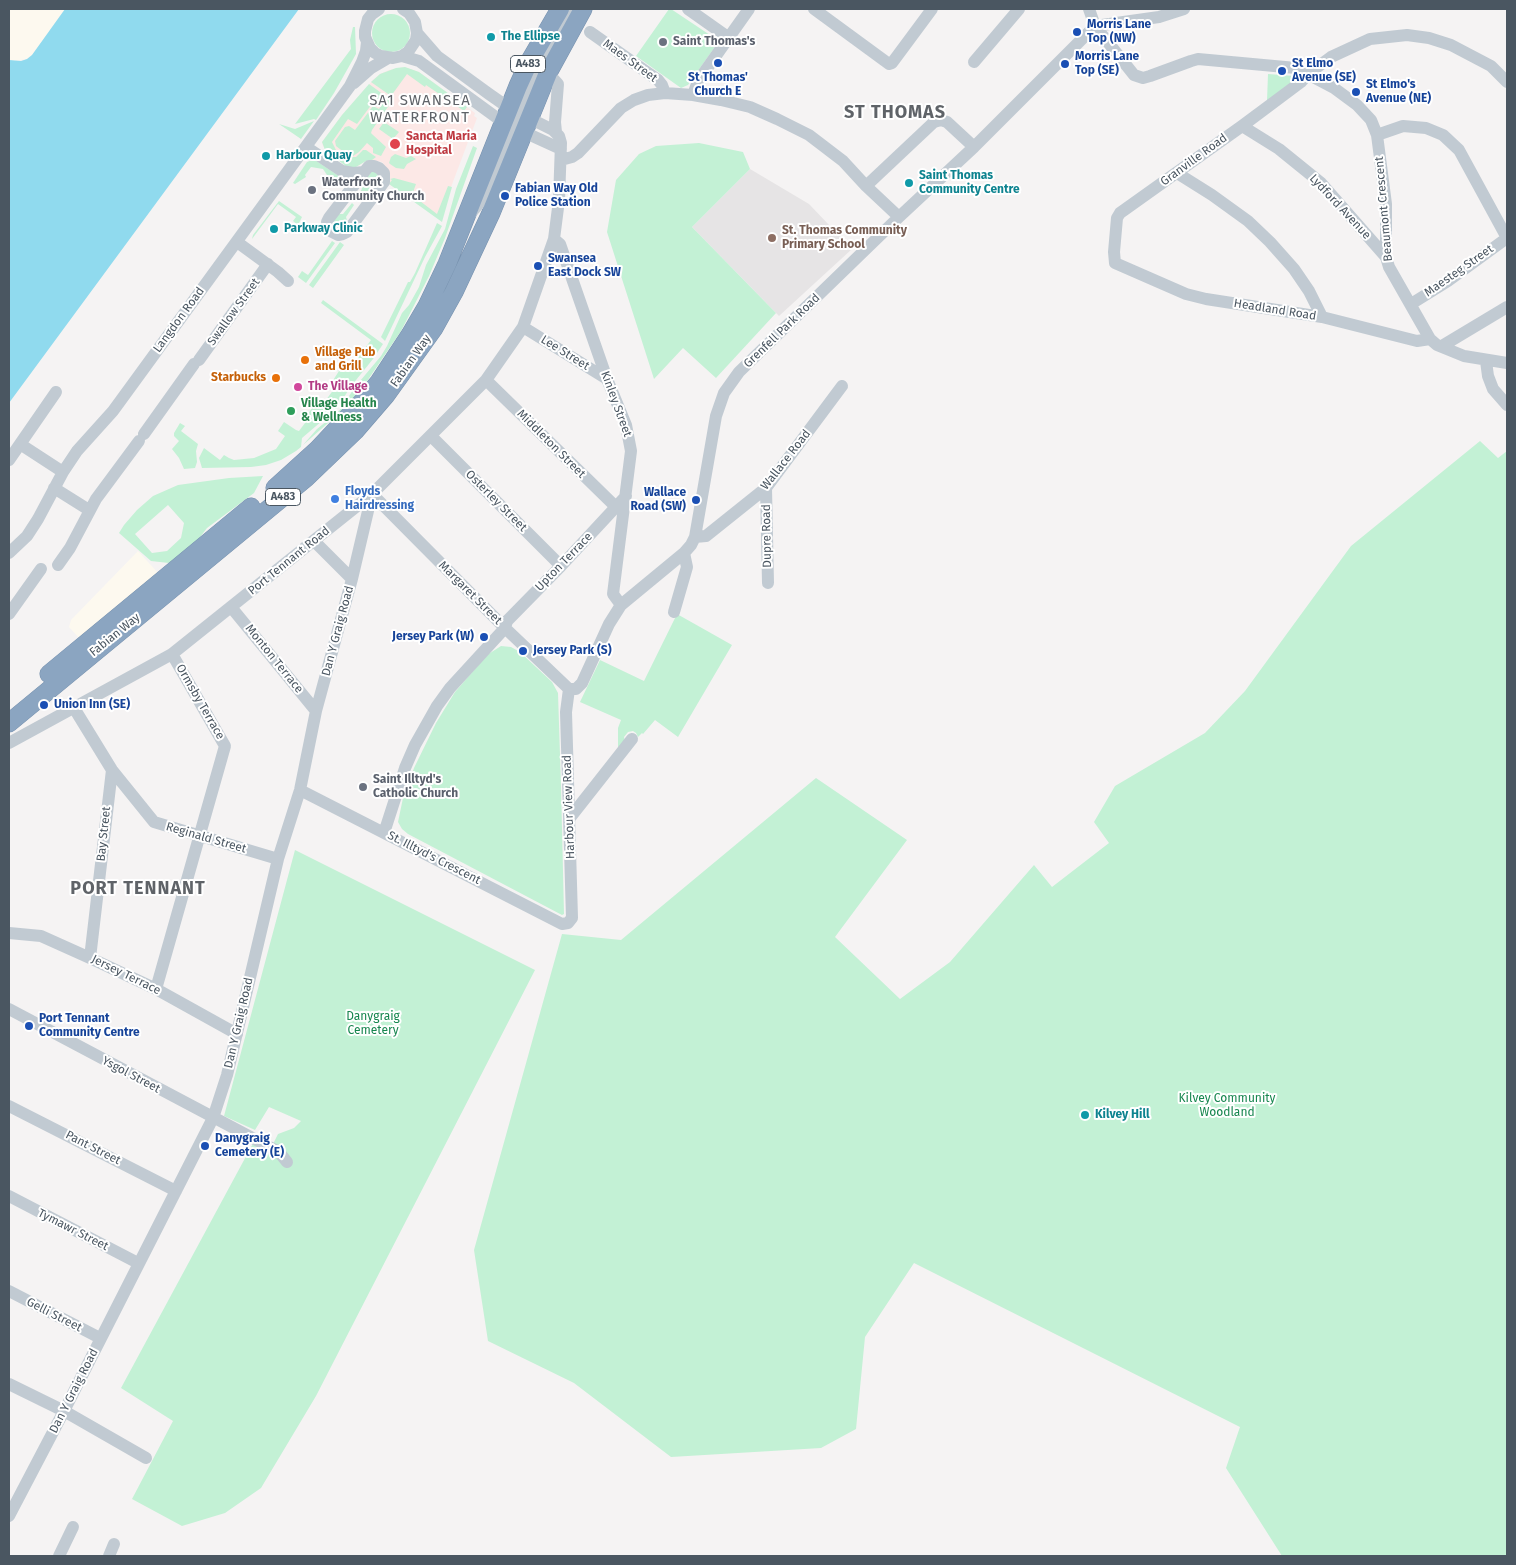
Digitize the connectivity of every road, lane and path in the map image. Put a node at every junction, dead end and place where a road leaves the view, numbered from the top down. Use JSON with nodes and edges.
{"nodes":[{"id":1,"x":379,"y":9,"type":"edge"},
{"id":2,"x":403,"y":9,"type":"edge"},
{"id":3,"x":560,"y":9,"type":"edge"},
{"id":4,"x":572,"y":9,"type":"edge"},
{"id":5,"x":583,"y":9,"type":"edge"},
{"id":6,"x":688,"y":9,"type":"edge"},
{"id":7,"x":750,"y":9,"type":"edge"},
{"id":8,"x":814,"y":9,"type":"edge"},
{"id":9,"x":932,"y":9,"type":"edge"},
{"id":10,"x":1019,"y":9,"type":"edge"},
{"id":11,"x":1089,"y":9,"type":"edge"},
{"id":12,"x":1184,"y":9,"type":"edge"},
{"id":13,"x":415,"y":13,"type":"edge"},
{"id":14,"x":1095,"y":26,"type":"junction"},
{"id":15,"x":590,"y":32,"type":"dead end"},
{"id":16,"x":417,"y":33,"type":"junction"},
{"id":17,"x":729,"y":38,"type":"junction"},
{"id":18,"x":367,"y":42,"type":"junction"},
{"id":19,"x":402,"y":56,"type":"junction"},
{"id":20,"x":388,"y":58,"type":"junction"},
{"id":21,"x":974,"y":62,"type":"dead end"},
{"id":22,"x":548,"y":73,"type":"junction"},
{"id":23,"x":1308,"y":74,"type":"junction"},
{"id":24,"x":1507,"y":82,"type":"edge"},
{"id":25,"x":350,"y":86,"type":"junction"},
{"id":26,"x":665,"y":93,"type":"junction"},
{"id":27,"x":693,"y":95,"type":"junction"},
{"id":28,"x":516,"y":120,"type":"junction"},
{"id":29,"x":1242,"y":126,"type":"junction"},
{"id":30,"x":556,"y":132,"type":"junction"},
{"id":31,"x":1378,"y":135,"type":"junction"},
{"id":32,"x":306,"y":147,"type":"junction"},
{"id":33,"x":974,"y":147,"type":"junction"},
{"id":34,"x":561,"y":154,"type":"junction"},
{"id":35,"x":342,"y":171,"type":"junction"},
{"id":36,"x":364,"y":172,"type":"junction"},
{"id":37,"x":1177,"y":173,"type":"junction"},
{"id":38,"x":866,"y":186,"type":"junction"},
{"id":39,"x":350,"y":191,"type":"junction"},
{"id":40,"x":899,"y":217,"type":"junction"},
{"id":41,"x":1507,"y":238,"type":"edge"},
{"id":42,"x":554,"y":239,"type":"junction"},
{"id":43,"x":237,"y":242,"type":"junction"},
{"id":44,"x":1386,"y":257,"type":"junction"},
{"id":45,"x":1115,"y":263,"type":"joint"},
{"id":46,"x":268,"y":264,"type":"junction"},
{"id":47,"x":288,"y":281,"type":"dead end"},
{"id":48,"x":1410,"y":304,"type":"junction"},
{"id":49,"x":1507,"y":307,"type":"edge"},
{"id":50,"x":1322,"y":317,"type":"junction"},
{"id":51,"x":523,"y":327,"type":"junction"},
{"id":52,"x":1436,"y":344,"type":"junction"},
{"id":53,"x":1486,"y":361,"type":"junction"},
{"id":54,"x":1507,"y":364,"type":"edge"},
{"id":55,"x":607,"y":379,"type":"junction"},
{"id":56,"x":486,"y":380,"type":"junction"},
{"id":57,"x":842,"y":386,"type":"dead end"},
{"id":58,"x":56,"y":392,"type":"dead end"},
{"id":59,"x":1507,"y":405,"type":"edge"},
{"id":60,"x":431,"y":436,"type":"junction"},
{"id":61,"x":20,"y":444,"type":"junction"},
{"id":62,"x":9,"y":460,"type":"edge"},
{"id":63,"x":63,"y":472,"type":"junction"},
{"id":64,"x":54,"y":488,"type":"junction"},
{"id":65,"x":766,"y":488,"type":"junction"},
{"id":66,"x":372,"y":494,"type":"junction"},
{"id":67,"x":626,"y":496,"type":"junction"},
{"id":68,"x":616,"y":508,"type":"junction"},
{"id":69,"x":89,"y":510,"type":"junction"},
{"id":70,"x":694,"y":537,"type":"junction"},
{"id":71,"x":314,"y":541,"type":"junction"},
{"id":72,"x":9,"y":553,"type":"edge"},
{"id":73,"x":684,"y":553,"type":"junction"},
{"id":74,"x":58,"y":565,"type":"dead end"},
{"id":75,"x":560,"y":566,"type":"junction"},
{"id":76,"x":41,"y":569,"type":"dead end"},
{"id":77,"x":352,"y":578,"type":"junction"},
{"id":78,"x":768,"y":583,"type":"dead end"},
{"id":79,"x":621,"y":605,"type":"junction"},
{"id":80,"x":231,"y":607,"type":"junction"},
{"id":81,"x":674,"y":612,"type":"dead end"},
{"id":82,"x":9,"y":614,"type":"edge"},
{"id":83,"x":504,"y":628,"type":"junction"},
{"id":84,"x":172,"y":654,"type":"junction"},
{"id":85,"x":569,"y":689,"type":"junction"},
{"id":86,"x":9,"y":707,"type":"edge"},
{"id":87,"x":74,"y":708,"type":"junction"},
{"id":88,"x":316,"y":711,"type":"junction"},
{"id":89,"x":9,"y":723,"type":"edge"},
{"id":90,"x":632,"y":739,"type":"dead end"},
{"id":91,"x":9,"y":743,"type":"edge"},
{"id":92,"x":112,"y":770,"type":"junction"},
{"id":93,"x":300,"y":790,"type":"junction"},
{"id":94,"x":569,"y":819,"type":"junction"},
{"id":95,"x":384,"y":833,"type":"junction"},
{"id":96,"x":199,"y":837,"type":"junction"},
{"id":97,"x":278,"y":859,"type":"junction"},
{"id":98,"x":568,"y":923,"type":"joint"},
{"id":99,"x":9,"y":933,"type":"edge"},
{"id":100,"x":90,"y":958,"type":"junction"},
{"id":101,"x":156,"y":989,"type":"junction"},
{"id":102,"x":9,"y":1009,"type":"edge"},
{"id":103,"x":237,"y":1034,"type":"junction"},
{"id":104,"x":9,"y":1106,"type":"edge"},
{"id":105,"x":213,"y":1118,"type":"junction"},
{"id":106,"x":287,"y":1162,"type":"dead end"},
{"id":107,"x":176,"y":1191,"type":"junction"},
{"id":108,"x":9,"y":1196,"type":"edge"},
{"id":109,"x":138,"y":1263,"type":"junction"},
{"id":110,"x":9,"y":1291,"type":"edge"},
{"id":111,"x":100,"y":1338,"type":"junction"},
{"id":112,"x":9,"y":1384,"type":"edge"},
{"id":113,"x":64,"y":1411,"type":"junction"},
{"id":114,"x":146,"y":1458,"type":"dead end"},
{"id":115,"x":9,"y":1516,"type":"edge"},
{"id":116,"x":73,"y":1527,"type":"dead end"},
{"id":117,"x":114,"y":1544,"type":"dead end"},
{"id":118,"x":59,"y":1556,"type":"edge"},
{"id":119,"x":109,"y":1556,"type":"edge"}],
"edges":[{"from":1,"to":18,"type":"street","name":"Langdon Road"},
{"from":2,"to":13,"type":"street"},
{"from":3,"to":28,"type":"highway","name":"Fabian Way","number":"A483"},
{"from":4,"to":28,"type":"street"},
{"from":5,"to":22,"type":"highway","name":"Fabian Way","number":"A483"},
{"from":6,"to":17,"type":"street"},
{"from":7,"to":17,"type":"street"},
{"from":8,"to":9,"type":"street"},
{"from":10,"to":21,"type":"street"},
{"from":11,"to":14,"type":"street","name":"Beaumont Crescent"},
{"from":12,"to":14,"type":"street"},
{"from":13,"to":16,"type":"street"},
{"from":14,"to":23,"type":"street","name":"Beaumont Crescent"},
{"from":14,"to":33,"type":"street","name":"Grenfell Park Road"},
{"from":15,"to":26,"type":"street","name":"Maes Street"},
{"from":16,"to":19,"type":"street"},
{"from":16,"to":28,"type":"street"},
{"from":17,"to":27,"type":"street"},
{"from":18,"to":20,"type":"street"},
{"from":18,"to":25,"type":"street","name":"Langdon Road"},
{"from":19,"to":20,"type":"street"},
{"from":19,"to":28,"type":"street"},
{"from":20,"to":25,"type":"street","name":"Langdon Road"},
{"from":22,"to":28,"type":"highway","name":"Fabian Way","number":"A483"},
{"from":22,"to":30,"type":"street","name":"Port Tennant Road"},
{"from":23,"to":24,"type":"street","name":"Granville Road"},
{"from":23,"to":29,"type":"street","name":"Granville Road"},
{"from":23,"to":31,"type":"street","name":"Beaumont Crescent"},
{"from":25,"to":32,"type":"street","name":"Langdon Road"},
{"from":26,"to":27,"type":"street"},
{"from":26,"to":34,"type":"street"},
{"from":27,"to":38,"type":"street"},
{"from":28,"to":30,"type":"street"},
{"from":28,"to":34,"type":"street"},
{"from":28,"to":86,"type":"highway","name":"Fabian Way","number":"A483"},
{"from":28,"to":89,"type":"highway","name":"Fabian Way","number":"A483"},
{"from":29,"to":37,"type":"street","name":"Granville Road"},
{"from":29,"to":44,"type":"street","name":"Lydford Avenue"},
{"from":30,"to":34,"type":"street","name":"Port Tennant Road"},
{"from":31,"to":41,"type":"street"},
{"from":31,"to":44,"type":"street","name":"Beaumont Crescent"},
{"from":32,"to":35,"type":"street"},
{"from":32,"to":43,"type":"street","name":"Langdon Road"},
{"from":33,"to":38,"type":"street"},
{"from":33,"to":40,"type":"street","name":"Grenfell Park Road"},
{"from":34,"to":42,"type":"street","name":"Port Tennant Road"},
{"from":35,"to":36,"type":"street"},
{"from":35,"to":39,"type":"street"},
{"from":36,"to":39,"type":"street"},
{"from":36,"to":39,"type":"street"},
{"from":37,"to":45,"type":"street","name":"Granville Road"},
{"from":37,"to":50,"type":"street"},
{"from":38,"to":40,"type":"street"},
{"from":40,"to":70,"type":"street","name":"Grenfell Park Road"},
{"from":41,"to":48,"type":"street","name":"Maesteg Street"},
{"from":42,"to":51,"type":"street","name":"Port Tennant Road"},
{"from":42,"to":55,"type":"street","name":"Kinley Street"},
{"from":43,"to":46,"type":"street"},
{"from":43,"to":63,"type":"street","name":"Langdon Road"},
{"from":44,"to":48,"type":"street","name":"Beaumont Crescent"},
{"from":45,"to":50,"type":"street","name":"Headland Road"},
{"from":46,"to":47,"type":"street"},
{"from":46,"to":69,"type":"street","name":"Swallow Street"},
{"from":48,"to":52,"type":"street","name":"Beaumont Crescent"},
{"from":49,"to":52,"type":"street"},
{"from":50,"to":52,"type":"street","name":"Headland Road"},
{"from":51,"to":55,"type":"street","name":"Lee Street"},
{"from":51,"to":56,"type":"street","name":"Port Tennant Road"},
{"from":52,"to":53,"type":"street"},
{"from":53,"to":54,"type":"street"},
{"from":53,"to":59,"type":"street"},
{"from":55,"to":67,"type":"street","name":"Kinley Street"},
{"from":56,"to":60,"type":"street","name":"Port Tennant Road"},
{"from":56,"to":68,"type":"street","name":"Middleton Street"},
{"from":57,"to":65,"type":"street","name":"Wallace Road"},
{"from":58,"to":61,"type":"street"},
{"from":60,"to":66,"type":"street","name":"Port Tennant Road"},
{"from":60,"to":75,"type":"street","name":"Osterley Street"},
{"from":61,"to":62,"type":"street"},
{"from":61,"to":63,"type":"street"},
{"from":63,"to":64,"type":"street","name":"Langdon Road"},
{"from":64,"to":69,"type":"street"},
{"from":64,"to":72,"type":"street","name":"Langdon Road"},
{"from":65,"to":70,"type":"street","name":"Wallace Road"},
{"from":65,"to":78,"type":"street","name":"Dupre Road"},
{"from":66,"to":71,"type":"street","name":"Port Tennant Road"},
{"from":66,"to":77,"type":"street","name":"Dan Y Graig Road"},
{"from":66,"to":83,"type":"street","name":"Margaret Street"},
{"from":67,"to":68,"type":"street","name":"Upton Terrace"},
{"from":67,"to":79,"type":"street","name":"Kinley Street"},
{"from":68,"to":75,"type":"street","name":"Upton Terrace"},
{"from":69,"to":74,"type":"street","name":"Swallow Street"},
{"from":70,"to":73,"type":"street","name":"Grenfell Park Road"},
{"from":71,"to":77,"type":"street"},
{"from":71,"to":80,"type":"street","name":"Port Tennant Road"},
{"from":73,"to":79,"type":"street","name":"Grenfell Park Road"},
{"from":73,"to":81,"type":"street"},
{"from":75,"to":83,"type":"street","name":"Upton Terrace"},
{"from":76,"to":82,"type":"street"},
{"from":77,"to":88,"type":"street","name":"Dan Y Graig Road"},
{"from":79,"to":85,"type":"street","name":"Grenfell Park Road"},
{"from":80,"to":84,"type":"street","name":"Port Tennant Road"},
{"from":80,"to":88,"type":"street","name":"Monton Terrace"},
{"from":83,"to":85,"type":"street","name":"Margaret Street"},
{"from":83,"to":95,"type":"street","name":"Upton Terrace"},
{"from":84,"to":87,"type":"street","name":"Port Tennant Road"},
{"from":84,"to":96,"type":"street","name":"Ormsby Terrace"},
{"from":85,"to":94,"type":"street","name":"Harbour View Road"},
{"from":87,"to":91,"type":"street","name":"Port Tennant Road"},
{"from":87,"to":92,"type":"street","name":"Reginald Street"},
{"from":88,"to":93,"type":"street","name":"Dan Y Graig Road"},
{"from":90,"to":94,"type":"street"},
{"from":92,"to":96,"type":"street","name":"Reginald Street"},
{"from":92,"to":100,"type":"street","name":"Bay Street"},
{"from":93,"to":95,"type":"street","name":"St. Illtyd's Crescent"},
{"from":93,"to":97,"type":"street","name":"Dan Y Graig Road"},
{"from":94,"to":98,"type":"street","name":"Harbour View Road"},
{"from":95,"to":98,"type":"street","name":"St. Illtyd's Crescent"},
{"from":96,"to":97,"type":"street","name":"Reginald Street"},
{"from":96,"to":101,"type":"street","name":"Ormsby Terrace"},
{"from":97,"to":103,"type":"street","name":"Dan Y Graig Road"},
{"from":99,"to":100,"type":"street","name":"Jersey Terrace"},
{"from":100,"to":101,"type":"street","name":"Jersey Terrace"},
{"from":101,"to":103,"type":"street","name":"Jersey Terrace"},
{"from":102,"to":105,"type":"street","name":"Ysgol Street"},
{"from":103,"to":105,"type":"street","name":"Dan Y Graig Road"},
{"from":104,"to":107,"type":"street","name":"Pant Street"},
{"from":105,"to":106,"type":"street","name":"Ysgol Street"},
{"from":105,"to":107,"type":"street","name":"Dan Y Graig Road"},
{"from":107,"to":109,"type":"street","name":"Dan Y Graig Road"},
{"from":108,"to":109,"type":"street","name":"Tymawr Street"},
{"from":109,"to":111,"type":"street","name":"Dan Y Graig Road"},
{"from":110,"to":111,"type":"street","name":"Gelli Street"},
{"from":111,"to":113,"type":"street","name":"Dan Y Graig Road"},
{"from":112,"to":113,"type":"street"},
{"from":113,"to":114,"type":"street"},
{"from":113,"to":115,"type":"street","name":"Dan Y Graig Road"},
{"from":116,"to":118,"type":"street"},
{"from":117,"to":119,"type":"street"}]}
